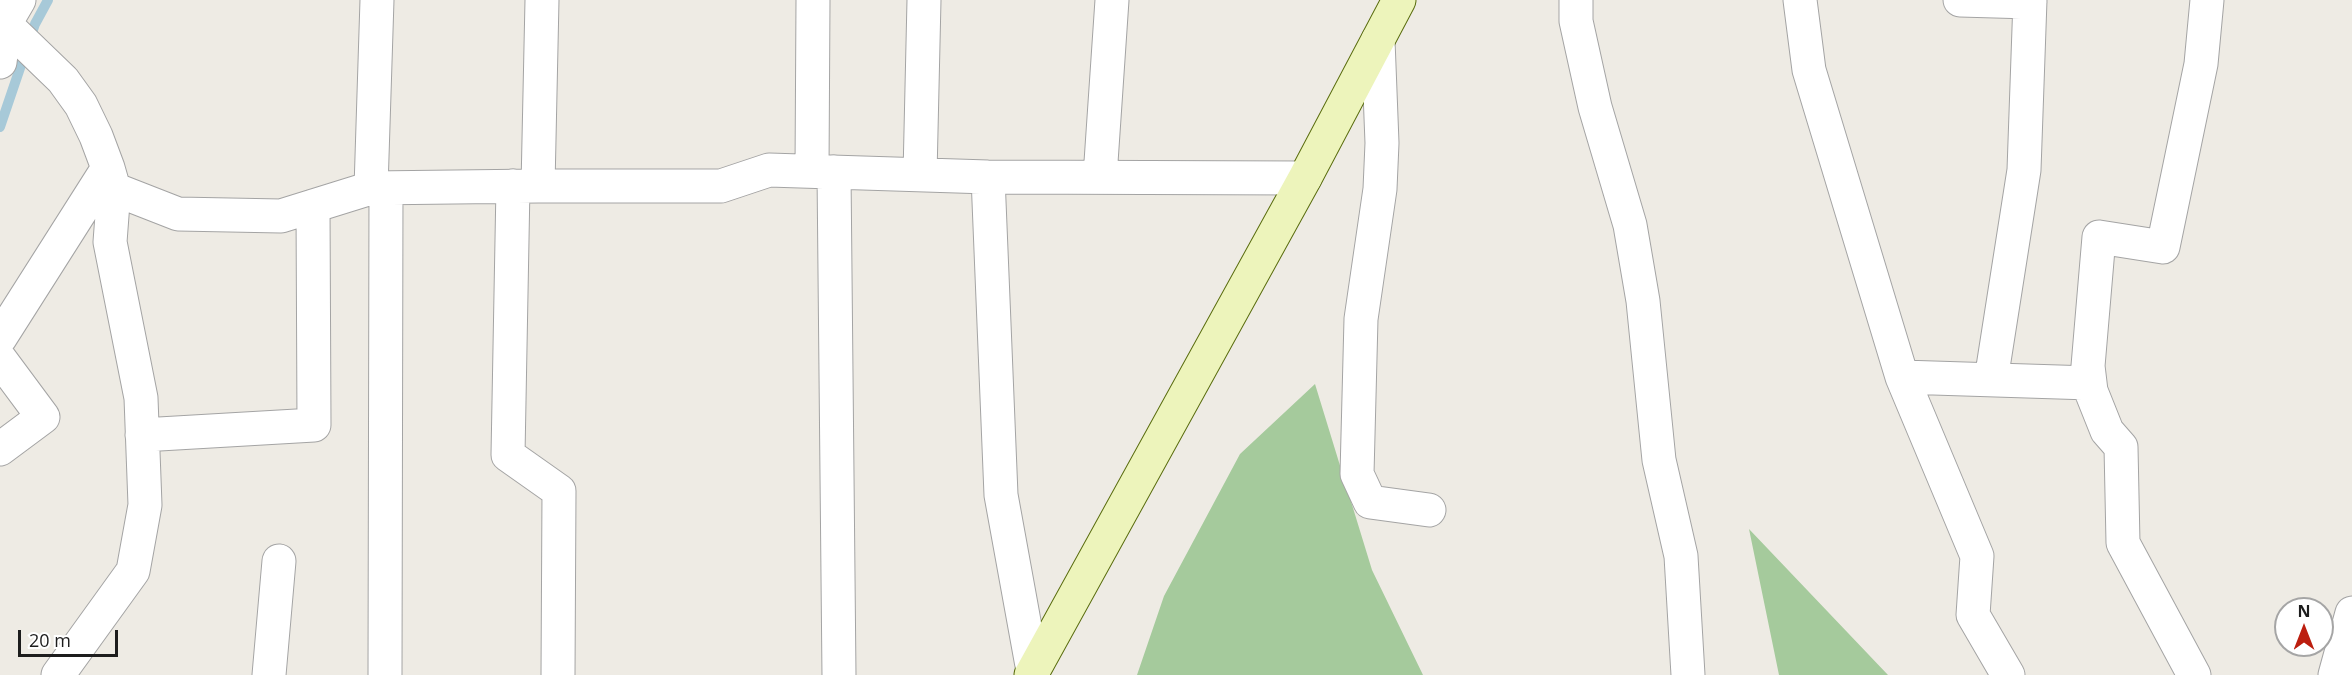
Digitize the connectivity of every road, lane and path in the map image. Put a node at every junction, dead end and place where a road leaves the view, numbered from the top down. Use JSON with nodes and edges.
{"nodes":[{"id":1,"x":377,"y":0,"type":"edge"},
{"id":2,"x":542,"y":0,"type":"edge"},
{"id":3,"x":813,"y":0,"type":"edge"},
{"id":4,"x":924,"y":0,"type":"edge"},
{"id":5,"x":1112,"y":0,"type":"edge"},
{"id":6,"x":1399,"y":0,"type":"edge"},
{"id":7,"x":1576,"y":0,"type":"edge"},
{"id":8,"x":1800,"y":0,"type":"edge"},
{"id":9,"x":1960,"y":0,"type":"edge"},
{"id":10,"x":2207,"y":0,"type":"edge"},
{"id":11,"x":2030,"y":1,"type":"edge"},
{"id":12,"x":8,"y":28,"type":"edge"},
{"id":13,"x":1378,"y":40,"type":"junction"},
{"id":14,"x":823,"y":172,"type":"junction"},
{"id":15,"x":920,"y":175,"type":"junction"},
{"id":16,"x":988,"y":177,"type":"junction"},
{"id":17,"x":1100,"y":177,"type":"junction"},
{"id":18,"x":1305,"y":178,"type":"junction"},
{"id":19,"x":111,"y":179,"type":"junction"},
{"id":20,"x":525,"y":186,"type":"junction"},
{"id":21,"x":379,"y":188,"type":"junction"},
{"id":22,"x":313,"y":206,"type":"junction"},
{"id":23,"x":0,"y":338,"type":"edge"},
{"id":24,"x":0,"y":359,"type":"edge"},
{"id":25,"x":1902,"y":377,"type":"junction"},
{"id":26,"x":1991,"y":380,"type":"junction"},
{"id":27,"x":2090,"y":383,"type":"junction"},
{"id":28,"x":142,"y":435,"type":"junction"},
{"id":29,"x":0,"y":449,"type":"edge"},
{"id":30,"x":1429,"y":510,"type":"dead end"},
{"id":31,"x":279,"y":561,"type":"dead end"},
{"id":32,"x":2352,"y":614,"type":"edge"},
{"id":33,"x":1032,"y":673,"type":"edge"},
{"id":34,"x":58,"y":675,"type":"edge"},
{"id":35,"x":269,"y":675,"type":"edge"},
{"id":36,"x":385,"y":675,"type":"edge"},
{"id":37,"x":558,"y":675,"type":"edge"},
{"id":38,"x":839,"y":675,"type":"edge"},
{"id":39,"x":1688,"y":675,"type":"edge"},
{"id":40,"x":2008,"y":675,"type":"edge"},
{"id":41,"x":2194,"y":675,"type":"edge"},
{"id":42,"x":2336,"y":675,"type":"edge"}],
"edges":[{"from":1,"to":21,"type":"street"},
{"from":2,"to":20,"type":"street"},
{"from":3,"to":14,"type":"street"},
{"from":4,"to":15,"type":"street"},
{"from":5,"to":17,"type":"street"},
{"from":6,"to":13,"type":"street"},
{"from":7,"to":39,"type":"street"},
{"from":8,"to":25,"type":"street"},
{"from":9,"to":11,"type":"street"},
{"from":10,"to":27,"type":"street"},
{"from":11,"to":26,"type":"street"},
{"from":12,"to":19,"type":"street"},
{"from":13,"to":18,"type":"street"},
{"from":13,"to":30,"type":"street"},
{"from":14,"to":15,"type":"street"},
{"from":14,"to":20,"type":"street"},
{"from":14,"to":38,"type":"street"},
{"from":15,"to":16,"type":"street"},
{"from":16,"to":17,"type":"street"},
{"from":16,"to":33,"type":"street"},
{"from":17,"to":18,"type":"street"},
{"from":18,"to":33,"type":"street"},
{"from":19,"to":22,"type":"street"},
{"from":19,"to":23,"type":"street"},
{"from":19,"to":28,"type":"street"},
{"from":20,"to":21,"type":"street"},
{"from":20,"to":37,"type":"street"},
{"from":21,"to":22,"type":"street"},
{"from":21,"to":36,"type":"street"},
{"from":22,"to":28,"type":"street"},
{"from":24,"to":29,"type":"street"},
{"from":25,"to":26,"type":"street"},
{"from":25,"to":40,"type":"street"},
{"from":26,"to":27,"type":"street"},
{"from":27,"to":41,"type":"street"},
{"from":28,"to":34,"type":"street"},
{"from":31,"to":35,"type":"street"},
{"from":32,"to":42,"type":"street"}]}
